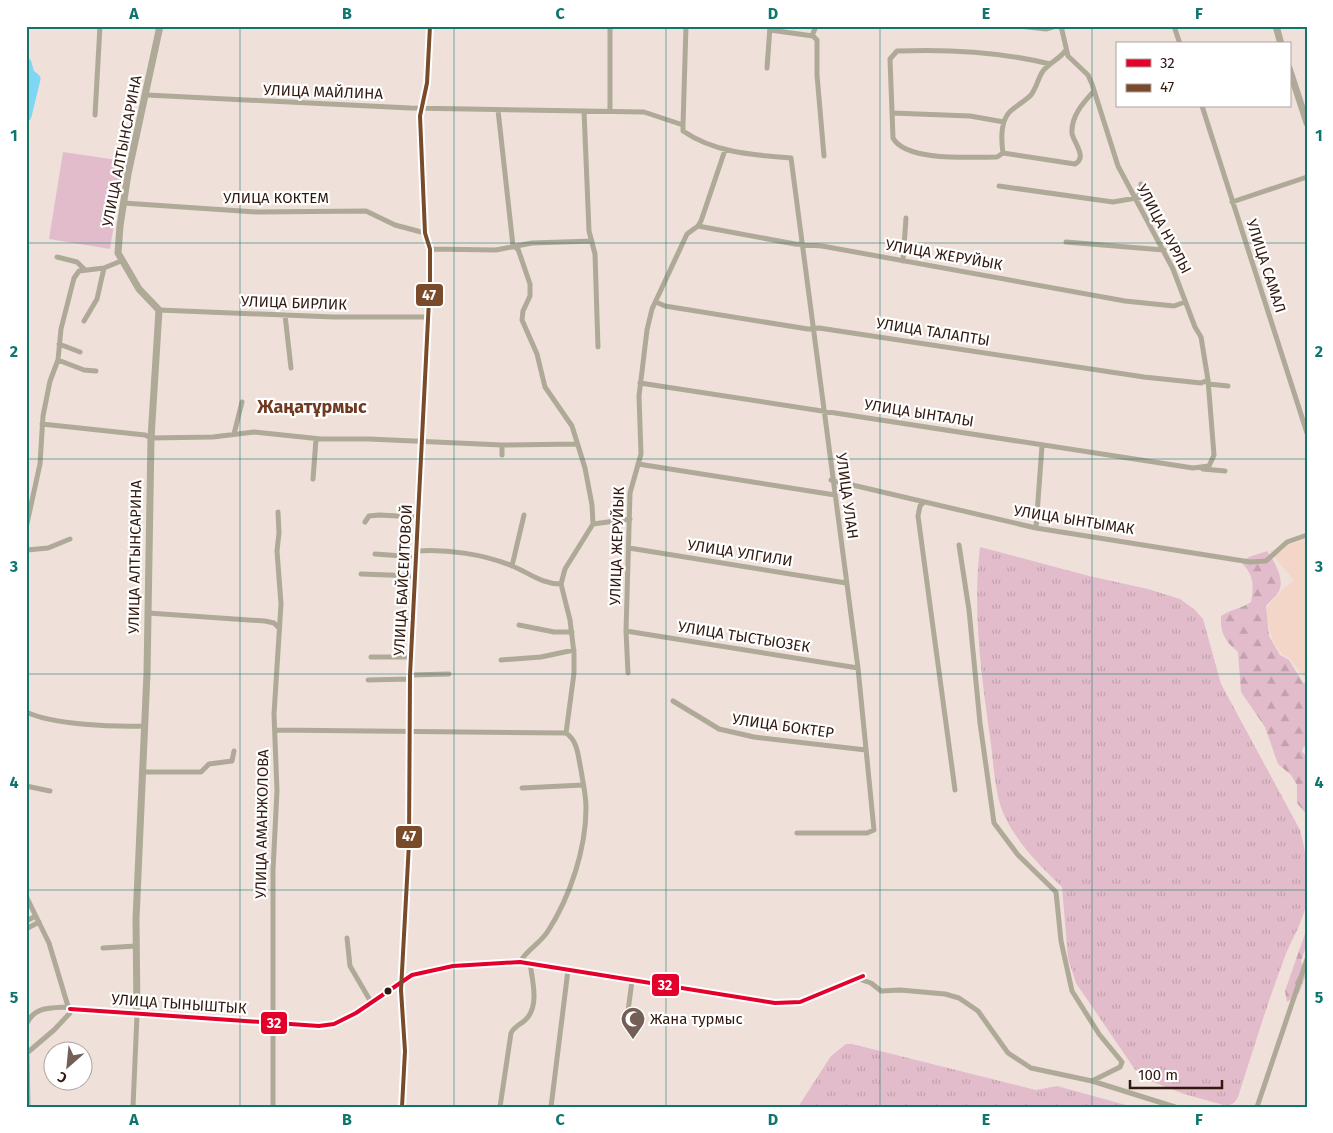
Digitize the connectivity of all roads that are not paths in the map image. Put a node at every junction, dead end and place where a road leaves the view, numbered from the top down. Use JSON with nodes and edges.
{"nodes":[{"id":1,"x":100,"y":26,"type":"edge"},
{"id":2,"x":160,"y":26,"type":"edge"},
{"id":3,"x":430,"y":26,"type":"edge"},
{"id":4,"x":610,"y":26,"type":"edge"},
{"id":5,"x":686,"y":26,"type":"edge"},
{"id":6,"x":816,"y":26,"type":"edge"},
{"id":7,"x":1019,"y":26,"type":"edge"},
{"id":8,"x":1056,"y":26,"type":"edge"},
{"id":9,"x":1061,"y":26,"type":"edge"},
{"id":10,"x":1174,"y":26,"type":"edge"},
{"id":11,"x":1276,"y":26,"type":"edge"},
{"id":12,"x":770,"y":28,"type":"edge"},
{"id":13,"x":812,"y":36,"type":"junction"},
{"id":14,"x":1179,"y":42,"type":"edge"},
{"id":15,"x":1280,"y":42,"type":"edge"},
{"id":16,"x":1066,"y":50,"type":"junction"},
{"id":17,"x":1050,"y":64,"type":"junction"},
{"id":18,"x":767,"y":68,"type":"dead end"},
{"id":19,"x":1290,"y":71,"type":"edge"},
{"id":20,"x":1094,"y":91,"type":"junction"},
{"id":21,"x":147,"y":95,"type":"junction"},
{"id":22,"x":422,"y":108,"type":"junction"},
{"id":23,"x":1203,"y":108,"type":"edge"},
{"id":24,"x":498,"y":110,"type":"junction"},
{"id":25,"x":584,"y":111,"type":"junction"},
{"id":26,"x":610,"y":111,"type":"junction"},
{"id":27,"x":892,"y":113,"type":"junction"},
{"id":28,"x":95,"y":115,"type":"dead end"},
{"id":29,"x":1004,"y":122,"type":"junction"},
{"id":30,"x":1307,"y":123,"type":"edge"},
{"id":31,"x":683,"y":125,"type":"junction"},
{"id":32,"x":725,"y":150,"type":"junction"},
{"id":33,"x":1003,"y":153,"type":"junction"},
{"id":34,"x":824,"y":156,"type":"dead end"},
{"id":35,"x":791,"y":158,"type":"joint"},
{"id":36,"x":1307,"y":177,"type":"edge"},
{"id":37,"x":1141,"y":184,"type":"dead end"},
{"id":38,"x":999,"y":186,"type":"dead end"},
{"id":39,"x":1135,"y":197,"type":"junction"},
{"id":40,"x":1232,"y":202,"type":"junction"},
{"id":41,"x":123,"y":203,"type":"junction"},
{"id":42,"x":1153,"y":209,"type":"dead end"},
{"id":43,"x":906,"y":218,"type":"dead end"},
{"id":44,"x":698,"y":226,"type":"junction"},
{"id":45,"x":425,"y":233,"type":"junction"},
{"id":46,"x":592,"y":241,"type":"junction"},
{"id":47,"x":1066,"y":242,"type":"dead end"},
{"id":48,"x":802,"y":243,"type":"junction"},
{"id":49,"x":512,"y":246,"type":"junction"},
{"id":50,"x":430,"y":249,"type":"junction"},
{"id":51,"x":1164,"y":250,"type":"junction"},
{"id":52,"x":58,"y":256,"type":"dead end"},
{"id":53,"x":121,"y":261,"type":"junction"},
{"id":54,"x":903,"y":261,"type":"junction"},
{"id":55,"x":104,"y":268,"type":"junction"},
{"id":56,"x":85,"y":270,"type":"junction"},
{"id":57,"x":656,"y":302,"type":"junction"},
{"id":58,"x":1185,"y":302,"type":"junction"},
{"id":59,"x":159,"y":310,"type":"junction"},
{"id":60,"x":285,"y":315,"type":"junction"},
{"id":61,"x":428,"y":317,"type":"junction"},
{"id":62,"x":84,"y":322,"type":"dead end"},
{"id":63,"x":813,"y":327,"type":"junction"},
{"id":64,"x":59,"y":344,"type":"junction"},
{"id":65,"x":598,"y":348,"type":"dead end"},
{"id":66,"x":80,"y":352,"type":"dead end"},
{"id":67,"x":58,"y":360,"type":"junction"},
{"id":68,"x":291,"y":368,"type":"dead end"},
{"id":69,"x":96,"y":371,"type":"dead end"},
{"id":70,"x":1208,"y":382,"type":"junction"},
{"id":71,"x":640,"y":383,"type":"junction"},
{"id":72,"x":1228,"y":386,"type":"dead end"},
{"id":73,"x":242,"y":402,"type":"dead end"},
{"id":74,"x":823,"y":411,"type":"junction"},
{"id":75,"x":42,"y":424,"type":"junction"},
{"id":76,"x":220,"y":428,"type":"dead end"},
{"id":77,"x":1307,"y":433,"type":"edge"},
{"id":78,"x":234,"y":434,"type":"junction"},
{"id":79,"x":221,"y":436,"type":"junction"},
{"id":80,"x":151,"y":438,"type":"junction"},
{"id":81,"x":316,"y":438,"type":"junction"},
{"id":82,"x":423,"y":441,"type":"junction"},
{"id":83,"x":577,"y":444,"type":"junction"},
{"id":84,"x":502,"y":445,"type":"junction"},
{"id":85,"x":1042,"y":446,"type":"junction"},
{"id":86,"x":502,"y":455,"type":"dead end"},
{"id":87,"x":638,"y":464,"type":"junction"},
{"id":88,"x":1200,"y":469,"type":"junction"},
{"id":89,"x":1225,"y":471,"type":"dead end"},
{"id":90,"x":313,"y":479,"type":"dead end"},
{"id":91,"x":831,"y":480,"type":"junction"},
{"id":92,"x":835,"y":495,"type":"junction"},
{"id":93,"x":924,"y":502,"type":"junction"},
{"id":94,"x":278,"y":512,"type":"dead end"},
{"id":95,"x":524,"y":515,"type":"dead end"},
{"id":96,"x":418,"y":517,"type":"junction"},
{"id":97,"x":630,"y":519,"type":"junction"},
{"id":98,"x":365,"y":522,"type":"dead end"},
{"id":99,"x":593,"y":524,"type":"junction"},
{"id":100,"x":26,"y":528,"type":"edge"},
{"id":101,"x":1036,"y":528,"type":"junction"},
{"id":102,"x":1307,"y":536,"type":"edge"},
{"id":103,"x":70,"y":539,"type":"dead end"},
{"id":104,"x":959,"y":545,"type":"dead end"},
{"id":105,"x":629,"y":548,"type":"junction"},
{"id":106,"x":27,"y":549,"type":"edge"},
{"id":107,"x":375,"y":554,"type":"dead end"},
{"id":108,"x":417,"y":554,"type":"junction"},
{"id":109,"x":512,"y":566,"type":"junction"},
{"id":110,"x":361,"y":574,"type":"dead end"},
{"id":111,"x":416,"y":576,"type":"junction"},
{"id":112,"x":846,"y":583,"type":"junction"},
{"id":113,"x":561,"y":584,"type":"junction"},
{"id":114,"x":26,"y":586,"type":"edge"},
{"id":115,"x":148,"y":613,"type":"junction"},
{"id":116,"x":519,"y":625,"type":"dead end"},
{"id":117,"x":279,"y":628,"type":"junction"},
{"id":118,"x":626,"y":631,"type":"junction"},
{"id":119,"x":572,"y":632,"type":"junction"},
{"id":120,"x":574,"y":650,"type":"junction"},
{"id":121,"x":371,"y":656,"type":"dead end"},
{"id":122,"x":411,"y":657,"type":"junction"},
{"id":123,"x":501,"y":660,"type":"dead end"},
{"id":124,"x":858,"y":668,"type":"junction"},
{"id":125,"x":628,"y":673,"type":"dead end"},
{"id":126,"x":449,"y":674,"type":"dead end"},
{"id":127,"x":410,"y":677,"type":"junction"},
{"id":128,"x":368,"y":680,"type":"dead end"},
{"id":129,"x":673,"y":701,"type":"dead end"},
{"id":130,"x":26,"y":712,"type":"edge"},
{"id":131,"x":145,"y":726,"type":"junction"},
{"id":132,"x":274,"y":730,"type":"junction"},
{"id":133,"x":411,"y":732,"type":"junction"},
{"id":134,"x":566,"y":732,"type":"junction"},
{"id":135,"x":866,"y":750,"type":"junction"},
{"id":136,"x":234,"y":751,"type":"dead end"},
{"id":137,"x":142,"y":772,"type":"junction"},
{"id":138,"x":583,"y":785,"type":"junction"},
{"id":139,"x":26,"y":786,"type":"edge"},
{"id":140,"x":522,"y":788,"type":"dead end"},
{"id":141,"x":955,"y":790,"type":"dead end"},
{"id":142,"x":50,"y":791,"type":"dead end"},
{"id":143,"x":797,"y":833,"type":"dead end"},
{"id":144,"x":26,"y":896,"type":"edge"},
{"id":145,"x":38,"y":919,"type":"junction"},
{"id":146,"x":26,"y":921,"type":"edge"},
{"id":147,"x":26,"y":929,"type":"edge"},
{"id":148,"x":347,"y":938,"type":"dead end"},
{"id":149,"x":136,"y":946,"type":"junction"},
{"id":150,"x":103,"y":948,"type":"dead end"},
{"id":151,"x":1307,"y":959,"type":"edge"},
{"id":152,"x":520,"y":962,"type":"junction"},
{"id":153,"x":530,"y":963,"type":"junction"},
{"id":154,"x":568,"y":970,"type":"junction"},
{"id":155,"x":402,"y":980,"type":"junction"},
{"id":156,"x":632,"y":981,"type":"junction"},
{"id":157,"x":371,"y":1002,"type":"junction"},
{"id":158,"x":69,"y":1008,"type":"junction"},
{"id":159,"x":137,"y":1015,"type":"junction"},
{"id":160,"x":272,"y":1024,"type":"junction"},
{"id":161,"x":26,"y":1025,"type":"edge"},
{"id":162,"x":626,"y":1026,"type":"dead end"},
{"id":163,"x":26,"y":1053,"type":"edge"},
{"id":164,"x":27,"y":1074,"type":"edge"},
{"id":165,"x":1092,"y":1081,"type":"junction"},
{"id":166,"x":28,"y":1107,"type":"edge"},
{"id":167,"x":133,"y":1107,"type":"edge"},
{"id":168,"x":273,"y":1107,"type":"edge"},
{"id":169,"x":402,"y":1107,"type":"edge"},
{"id":170,"x":500,"y":1107,"type":"edge"},
{"id":171,"x":551,"y":1107,"type":"edge"},
{"id":172,"x":1175,"y":1107,"type":"edge"},
{"id":173,"x":1257,"y":1107,"type":"edge"}],
"edges":[{"from":1,"to":28,"type":"street"},
{"from":2,"to":21,"type":"street","name":"УЛИЦА АЛТЫНСАРИНА"},
{"from":3,"to":22,"type":"street","name":"УЛИЦА БАЙСЕИТОВОЙ"},
{"from":4,"to":26,"type":"street"},
{"from":5,"to":31,"type":"street"},
{"from":6,"to":13,"type":"street"},
{"from":7,"to":8,"type":"street"},
{"from":9,"to":16,"type":"street","name":"УЛИЦА НУРЛЫ"},
{"from":10,"to":14,"type":"street"},
{"from":11,"to":15,"type":"street"},
{"from":12,"to":13,"type":"street"},
{"from":12,"to":18,"type":"street"},
{"from":13,"to":34,"type":"street"},
{"from":16,"to":17,"type":"street"},
{"from":16,"to":20,"type":"street","name":"УЛИЦА НУРЛЫ"},
{"from":17,"to":27,"type":"street"},
{"from":17,"to":29,"type":"street"},
{"from":19,"to":30,"type":"street"},
{"from":20,"to":33,"type":"street"},
{"from":20,"to":39,"type":"street","name":"УЛИЦА НУРЛЫ"},
{"from":21,"to":22,"type":"street","name":"УЛИЦА МАЙЛИНА"},
{"from":21,"to":41,"type":"street","name":"УЛИЦА АЛТЫНСАРИНА"},
{"from":22,"to":24,"type":"street","name":"УЛИЦА МАЙЛИНА"},
{"from":22,"to":45,"type":"street","name":"УЛИЦА БАЙСЕИТОВОЙ"},
{"from":23,"to":40,"type":"street","name":"УЛИЦА САМАЛ"},
{"from":24,"to":25,"type":"street","name":"УЛИЦА МАЙЛИНА"},
{"from":24,"to":49,"type":"street"},
{"from":25,"to":26,"type":"street","name":"УЛИЦА МАЙЛИНА"},
{"from":25,"to":46,"type":"street"},
{"from":26,"to":31,"type":"street","name":"УЛИЦА МАЙЛИНА"},
{"from":27,"to":29,"type":"street"},
{"from":27,"to":33,"type":"street"},
{"from":29,"to":33,"type":"street"},
{"from":31,"to":32,"type":"street","name":"УЛИЦА МАЙЛИНА"},
{"from":32,"to":35,"type":"street","name":"УЛИЦА МАЙЛИНА"},
{"from":32,"to":44,"type":"street","name":"УЛИЦА ЖЕРУЙЫК"},
{"from":35,"to":48,"type":"street","name":"УЛИЦА УЛАН"},
{"from":36,"to":40,"type":"street"},
{"from":37,"to":39,"type":"street"},
{"from":38,"to":39,"type":"street"},
{"from":39,"to":42,"type":"street"},
{"from":39,"to":51,"type":"street","name":"УЛИЦА НУРЛЫ"},
{"from":40,"to":77,"type":"street","name":"УЛИЦА САМАЛ"},
{"from":41,"to":45,"type":"street","name":"УЛИЦА КОКТЕМ"},
{"from":41,"to":53,"type":"street","name":"УЛИЦА АЛТЫНСАРИНА"},
{"from":43,"to":54,"type":"street"},
{"from":44,"to":48,"type":"street","name":"УЛИЦА ЖЕРУЙЫК"},
{"from":44,"to":57,"type":"street","name":"УЛИЦА ЖЕРУЙЫК"},
{"from":45,"to":50,"type":"street","name":"УЛИЦА БАЙСЕИТОВОЙ"},
{"from":46,"to":49,"type":"street"},
{"from":46,"to":65,"type":"street"},
{"from":47,"to":51,"type":"street"},
{"from":48,"to":54,"type":"street","name":"УЛИЦА ЖЕРУЙЫК"},
{"from":48,"to":63,"type":"street","name":"УЛИЦА УЛАН"},
{"from":49,"to":50,"type":"street"},
{"from":49,"to":83,"type":"street"},
{"from":50,"to":61,"type":"street","name":"УЛИЦА БАЙСЕИТОВОЙ"},
{"from":51,"to":58,"type":"street","name":"УЛИЦА НУРЛЫ"},
{"from":52,"to":56,"type":"street"},
{"from":53,"to":55,"type":"street"},
{"from":53,"to":59,"type":"street","name":"УЛИЦА АЛТЫНСАРИНА"},
{"from":54,"to":58,"type":"street","name":"УЛИЦА ЖЕРУЙЫК"},
{"from":55,"to":56,"type":"street"},
{"from":55,"to":62,"type":"street"},
{"from":56,"to":64,"type":"street"},
{"from":57,"to":63,"type":"street","name":"УЛИЦА ТАЛАПТЫ"},
{"from":57,"to":71,"type":"street","name":"УЛИЦА ЖЕРУЙЫК"},
{"from":58,"to":70,"type":"street","name":"УЛИЦА НУРЛЫ"},
{"from":59,"to":60,"type":"street","name":"УЛИЦА БИРЛИК"},
{"from":59,"to":80,"type":"street","name":"УЛИЦА АЛТЫНСАРИНА"},
{"from":60,"to":61,"type":"street","name":"УЛИЦА БИРЛИК"},
{"from":60,"to":68,"type":"street"},
{"from":61,"to":82,"type":"street","name":"УЛИЦА БАЙСЕИТОВОЙ"},
{"from":63,"to":70,"type":"street","name":"УЛИЦА ТАЛАПТЫ"},
{"from":63,"to":74,"type":"street","name":"УЛИЦА УЛАН"},
{"from":64,"to":66,"type":"street"},
{"from":64,"to":67,"type":"street"},
{"from":67,"to":69,"type":"street"},
{"from":67,"to":75,"type":"street"},
{"from":70,"to":72,"type":"street","name":"УЛИЦА ТАЛАПТЫ"},
{"from":70,"to":88,"type":"street","name":"УЛИЦА НУРЛЫ"},
{"from":71,"to":74,"type":"street","name":"УЛИЦА ЫНТАЛЫ"},
{"from":71,"to":87,"type":"street","name":"УЛИЦА ЖЕРУЙЫК"},
{"from":73,"to":78,"type":"street"},
{"from":74,"to":85,"type":"street","name":"УЛИЦА ЫНТАЛЫ"},
{"from":74,"to":91,"type":"street","name":"УЛИЦА УЛАН"},
{"from":75,"to":80,"type":"street"},
{"from":75,"to":100,"type":"street"},
{"from":76,"to":79,"type":"street"},
{"from":78,"to":79,"type":"street"},
{"from":78,"to":81,"type":"street"},
{"from":79,"to":80,"type":"street"},
{"from":80,"to":115,"type":"street","name":"УЛИЦА АЛТЫНСАРИНА"},
{"from":81,"to":82,"type":"street"},
{"from":81,"to":90,"type":"street"},
{"from":82,"to":84,"type":"street"},
{"from":82,"to":96,"type":"street","name":"УЛИЦА БАЙСЕИТОВОЙ"},
{"from":83,"to":84,"type":"street"},
{"from":83,"to":99,"type":"street"},
{"from":84,"to":86,"type":"street"},
{"from":85,"to":88,"type":"street","name":"УЛИЦА ЫНТАЛЫ"},
{"from":85,"to":101,"type":"street"},
{"from":87,"to":92,"type":"street"},
{"from":87,"to":97,"type":"street","name":"УЛИЦА ЖЕРУЙЫК"},
{"from":88,"to":89,"type":"street"},
{"from":91,"to":92,"type":"street","name":"УЛИЦА УЛАН"},
{"from":91,"to":93,"type":"street","name":"УЛИЦА ЫНТЫМАК"},
{"from":92,"to":112,"type":"street","name":"УЛИЦА УЛАН"},
{"from":93,"to":101,"type":"street","name":"УЛИЦА ЫНТЫМАК"},
{"from":93,"to":141,"type":"street"},
{"from":94,"to":117,"type":"street","name":"УЛИЦА АМАНЖОЛОВА"},
{"from":95,"to":109,"type":"street"},
{"from":96,"to":98,"type":"street"},
{"from":96,"to":108,"type":"street","name":"УЛИЦА БАЙСЕИТОВОЙ"},
{"from":97,"to":99,"type":"street"},
{"from":97,"to":105,"type":"street","name":"УЛИЦА ЖЕРУЙЫК"},
{"from":99,"to":113,"type":"street"},
{"from":101,"to":102,"type":"street","name":"УЛИЦА ЫНТЫМАК"},
{"from":103,"to":106,"type":"street"},
{"from":104,"to":165,"type":"street"},
{"from":105,"to":112,"type":"street","name":"УЛИЦА УЛГИЛИ"},
{"from":105,"to":118,"type":"street","name":"УЛИЦА ЖЕРУЙЫК"},
{"from":106,"to":114,"type":"street"},
{"from":107,"to":108,"type":"street"},
{"from":108,"to":109,"type":"street"},
{"from":108,"to":111,"type":"street","name":"УЛИЦА БАЙСЕИТОВОЙ"},
{"from":109,"to":113,"type":"street"},
{"from":110,"to":111,"type":"street"},
{"from":111,"to":122,"type":"street","name":"УЛИЦА БАЙСЕИТОВОЙ"},
{"from":112,"to":124,"type":"street","name":"УЛИЦА УЛАН"},
{"from":113,"to":119,"type":"street"},
{"from":115,"to":117,"type":"street"},
{"from":115,"to":131,"type":"street","name":"УЛИЦА АЛТЫНСАРИНА"},
{"from":116,"to":119,"type":"street"},
{"from":117,"to":132,"type":"street","name":"УЛИЦА АМАНЖОЛОВА"},
{"from":118,"to":124,"type":"street","name":"УЛИЦА ТЫСТЫОЗЕК"},
{"from":118,"to":125,"type":"street","name":"УЛИЦА ЖЕРУЙЫК"},
{"from":119,"to":120,"type":"street"},
{"from":120,"to":123,"type":"street"},
{"from":120,"to":134,"type":"street"},
{"from":121,"to":122,"type":"street"},
{"from":122,"to":127,"type":"street","name":"УЛИЦА БАЙСЕИТОВОЙ"},
{"from":124,"to":135,"type":"street","name":"УЛИЦА УЛАН"},
{"from":126,"to":127,"type":"street"},
{"from":127,"to":128,"type":"street"},
{"from":127,"to":133,"type":"street","name":"УЛИЦА БАЙСЕИТОВОЙ"},
{"from":129,"to":135,"type":"street","name":"УЛИЦА БОКТЕР"},
{"from":130,"to":131,"type":"street"},
{"from":131,"to":137,"type":"street","name":"УЛИЦА АЛТЫНСАРИНА"},
{"from":132,"to":133,"type":"street"},
{"from":132,"to":160,"type":"street","name":"УЛИЦА АМАНЖОЛОВА"},
{"from":133,"to":134,"type":"street"},
{"from":133,"to":155,"type":"street","name":"УЛИЦА БАЙСЕИТОВОЙ"},
{"from":134,"to":138,"type":"street"},
{"from":135,"to":143,"type":"street","name":"УЛИЦА УЛАН"},
{"from":136,"to":137,"type":"street"},
{"from":137,"to":149,"type":"street","name":"УЛИЦА АЛТЫНСАРИНА"},
{"from":138,"to":140,"type":"street"},
{"from":138,"to":152,"type":"street"},
{"from":139,"to":142,"type":"street"},
{"from":144,"to":145,"type":"street"},
{"from":145,"to":146,"type":"street"},
{"from":145,"to":147,"type":"street"},
{"from":145,"to":158,"type":"street"},
{"from":148,"to":157,"type":"street"},
{"from":149,"to":150,"type":"street"},
{"from":149,"to":159,"type":"street","name":"УЛИЦА АЛТЫНСАРИНА"},
{"from":151,"to":173,"type":"street"},
{"from":152,"to":153,"type":"street","name":"УЛИЦА ТЫНЫШТЫК"},
{"from":152,"to":155,"type":"street","name":"УЛИЦА ТЫНЫШТЫК"},
{"from":153,"to":154,"type":"street","name":"УЛИЦА ТЫНЫШТЫК"},
{"from":153,"to":170,"type":"street"},
{"from":154,"to":156,"type":"street","name":"УЛИЦА ТЫНЫШТЫК"},
{"from":154,"to":171,"type":"street"},
{"from":155,"to":157,"type":"street","name":"УЛИЦА ТЫНЫШТЫК"},
{"from":155,"to":169,"type":"street","name":"УЛИЦА БАЙСЕИТОВОЙ"},
{"from":156,"to":162,"type":"street"},
{"from":156,"to":165,"type":"street","name":"УЛИЦА ТЫНЫШТЫК"},
{"from":157,"to":160,"type":"street","name":"УЛИЦА ТЫНЫШТЫК"},
{"from":158,"to":159,"type":"street","name":"УЛИЦА ТЫНЫШТЫК"},
{"from":158,"to":161,"type":"street","name":"УЛИЦА ТЫНЫШТЫК"},
{"from":158,"to":163,"type":"street"},
{"from":159,"to":160,"type":"street","name":"УЛИЦА ТЫНЫШТЫК"},
{"from":159,"to":167,"type":"street","name":"УЛИЦА АЛТЫНСАРИНА"},
{"from":160,"to":168,"type":"street","name":"УЛИЦА АМАНЖОЛОВА"},
{"from":163,"to":164,"type":"street"},
{"from":164,"to":166,"type":"street"},
{"from":165,"to":172,"type":"street"}]}
